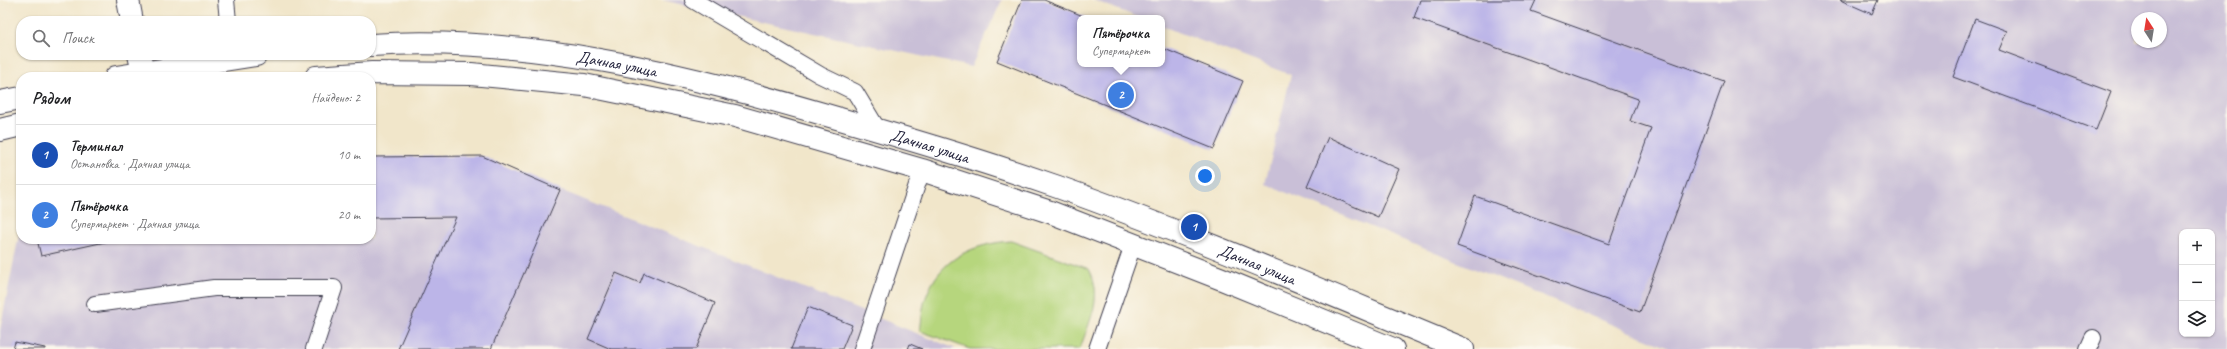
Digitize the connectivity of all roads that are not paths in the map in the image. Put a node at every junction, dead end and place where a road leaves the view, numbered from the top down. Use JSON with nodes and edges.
{"nodes":[{"id":1,"x":128,"y":0,"type":"edge"},
{"id":2,"x":226,"y":0,"type":"edge"},
{"id":3,"x":693,"y":0,"type":"edge"},
{"id":4,"x":131,"y":16,"type":"edge"},
{"id":5,"x":228,"y":16,"type":"edge"},
{"id":6,"x":376,"y":45,"type":"edge"},
{"id":7,"x":203,"y":60,"type":"edge"},
{"id":8,"x":142,"y":68,"type":"edge"},
{"id":9,"x":130,"y":72,"type":"edge"},
{"id":10,"x":376,"y":73,"type":"edge"},
{"id":11,"x":16,"y":99,"type":"edge"},
{"id":12,"x":0,"y":102,"type":"edge"},
{"id":13,"x":16,"y":126,"type":"edge"},
{"id":14,"x":0,"y":130,"type":"edge"},
{"id":15,"x":878,"y":130,"type":"junction"},
{"id":16,"x":930,"y":144,"type":"junction"},
{"id":17,"x":922,"y":170,"type":"junction"},
{"id":18,"x":1143,"y":220,"type":"junction"},
{"id":19,"x":1133,"y":245,"type":"junction"},
{"id":20,"x":1347,"y":301,"type":"junction"},
{"id":21,"x":95,"y":304,"type":"dead end"},
{"id":22,"x":1338,"y":326,"type":"junction"},
{"id":23,"x":314,"y":349,"type":"edge"},
{"id":24,"x":862,"y":349,"type":"edge"},
{"id":25,"x":1097,"y":349,"type":"edge"},
{"id":26,"x":1393,"y":349,"type":"edge"},
{"id":27,"x":1463,"y":349,"type":"edge"}],
"edges":[{"from":1,"to":4,"type":"main road"},
{"from":2,"to":5,"type":"lane"},
{"from":3,"to":15,"type":"lane"},
{"from":6,"to":15,"type":"main road","name":"Дачная улица"},
{"from":7,"to":8,"type":"main road"},
{"from":8,"to":9,"type":"main road"},
{"from":10,"to":17,"type":"main road","name":"Дачная улица"},
{"from":11,"to":12,"type":"main road"},
{"from":13,"to":14,"type":"main road"},
{"from":15,"to":16,"type":"main road","name":"Дачная улица"},
{"from":16,"to":17,"type":"main road"},
{"from":16,"to":18,"type":"main road","name":"Дачная улица"},
{"from":17,"to":19,"type":"main road","name":"Дачная улица"},
{"from":17,"to":24,"type":"lane"},
{"from":18,"to":19,"type":"main road"},
{"from":18,"to":20,"type":"main road","name":"Дачная улица"},
{"from":19,"to":22,"type":"main road","name":"Дачная улица"},
{"from":19,"to":25,"type":"lane"},
{"from":20,"to":22,"type":"main road"},
{"from":20,"to":27,"type":"main road","name":"Дачная улица"},
{"from":21,"to":23,"type":"lane"},
{"from":22,"to":26,"type":"main road","name":"Дачная улица"}]}
